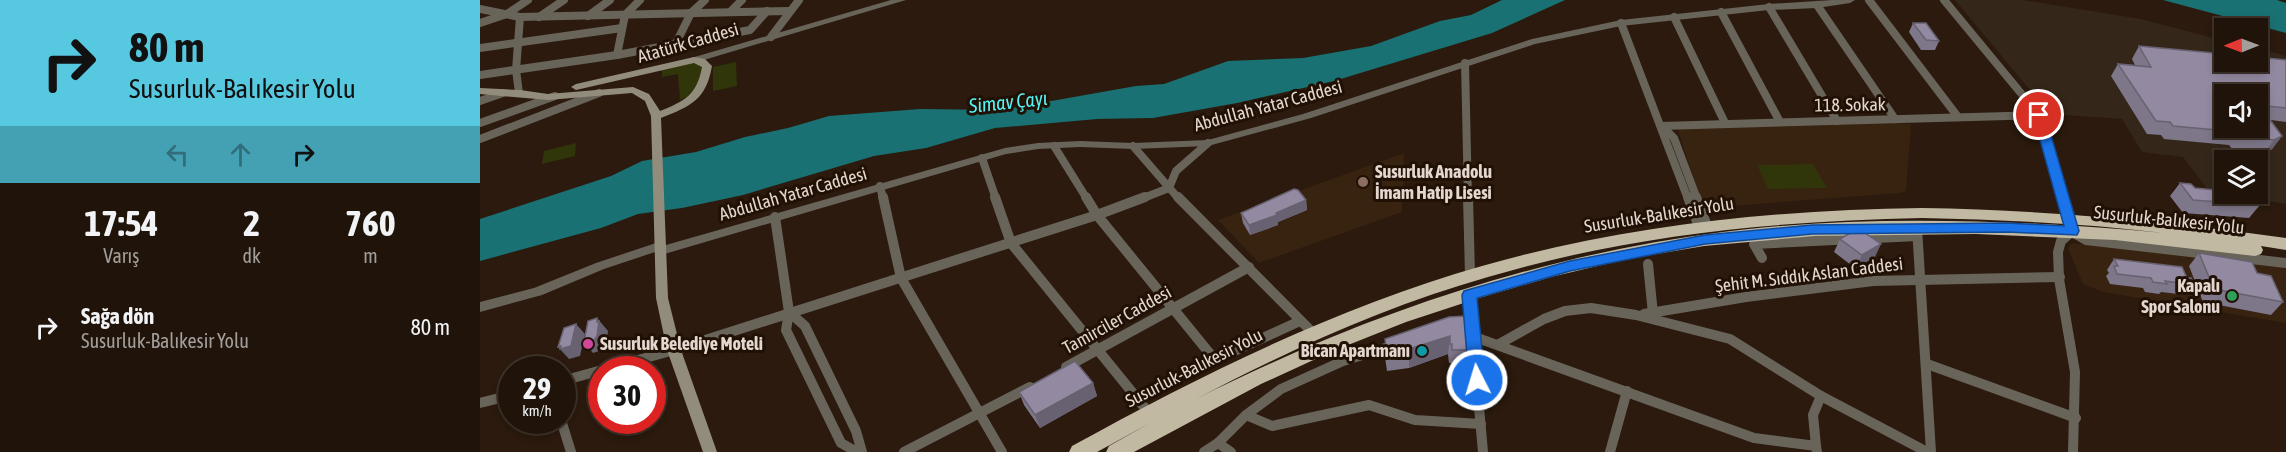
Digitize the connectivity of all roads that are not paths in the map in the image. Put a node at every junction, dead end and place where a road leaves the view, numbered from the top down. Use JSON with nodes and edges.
{"nodes":[{"id":1,"x":528,"y":0,"type":"edge"},
{"id":2,"x":564,"y":0,"type":"edge"},
{"id":3,"x":610,"y":0,"type":"edge"},
{"id":4,"x":640,"y":0,"type":"edge"},
{"id":5,"x":705,"y":0,"type":"edge"},
{"id":6,"x":742,"y":0,"type":"edge"},
{"id":7,"x":799,"y":0,"type":"edge"},
{"id":8,"x":811,"y":0,"type":"edge"},
{"id":9,"x":901,"y":0,"type":"edge"},
{"id":10,"x":1850,"y":0,"type":"edge"},
{"id":11,"x":1869,"y":0,"type":"edge"},
{"id":12,"x":1944,"y":0,"type":"edge"},
{"id":13,"x":1817,"y":5,"type":"junction"},
{"id":14,"x":1768,"y":7,"type":"junction"},
{"id":15,"x":480,"y":9,"type":"edge"},
{"id":16,"x":731,"y":11,"type":"junction"},
{"id":17,"x":767,"y":11,"type":"junction"},
{"id":18,"x":790,"y":11,"type":"junction"},
{"id":19,"x":1721,"y":12,"type":"junction"},
{"id":20,"x":504,"y":13,"type":"junction"},
{"id":21,"x":692,"y":13,"type":"junction"},
{"id":22,"x":625,"y":15,"type":"junction"},
{"id":23,"x":588,"y":16,"type":"junction"},
{"id":24,"x":520,"y":17,"type":"junction"},
{"id":25,"x":538,"y":17,"type":"junction"},
{"id":26,"x":1674,"y":17,"type":"junction"},
{"id":27,"x":480,"y":21,"type":"edge"},
{"id":28,"x":1621,"y":23,"type":"junction"},
{"id":29,"x":622,"y":28,"type":"junction"},
{"id":30,"x":771,"y":37,"type":"junction"},
{"id":31,"x":519,"y":43,"type":"junction"},
{"id":32,"x":480,"y":48,"type":"edge"},
{"id":33,"x":674,"y":48,"type":"junction"},
{"id":34,"x":721,"y":52,"type":"junction"},
{"id":35,"x":617,"y":55,"type":"junction"},
{"id":36,"x":694,"y":60,"type":"junction"},
{"id":37,"x":1465,"y":63,"type":"junction"},
{"id":38,"x":707,"y":66,"type":"junction"},
{"id":39,"x":516,"y":70,"type":"junction"},
{"id":40,"x":480,"y":75,"type":"edge"},
{"id":41,"x":480,"y":91,"type":"edge"},
{"id":42,"x":602,"y":92,"type":"junction"},
{"id":43,"x":512,"y":93,"type":"junction"},
{"id":44,"x":555,"y":96,"type":"junction"},
{"id":45,"x":480,"y":100,"type":"edge"},
{"id":46,"x":2039,"y":115,"type":"junction"},
{"id":47,"x":656,"y":116,"type":"junction"},
{"id":48,"x":1958,"y":117,"type":"junction"},
{"id":49,"x":1896,"y":119,"type":"junction"},
{"id":50,"x":1837,"y":121,"type":"junction"},
{"id":51,"x":1780,"y":122,"type":"junction"},
{"id":52,"x":480,"y":123,"type":"edge"},
{"id":53,"x":1725,"y":123,"type":"junction"},
{"id":54,"x":1661,"y":126,"type":"junction"},
{"id":55,"x":480,"y":139,"type":"edge"},
{"id":56,"x":1208,"y":143,"type":"junction"},
{"id":57,"x":1054,"y":146,"type":"junction"},
{"id":58,"x":1133,"y":146,"type":"junction"},
{"id":59,"x":982,"y":158,"type":"junction"},
{"id":60,"x":880,"y":186,"type":"junction"},
{"id":61,"x":1169,"y":188,"type":"junction"},
{"id":62,"x":1097,"y":215,"type":"junction"},
{"id":63,"x":775,"y":217,"type":"junction"},
{"id":64,"x":1703,"y":226,"type":"junction"},
{"id":65,"x":2067,"y":229,"type":"junction"},
{"id":66,"x":1917,"y":232,"type":"junction"},
{"id":67,"x":1011,"y":243,"type":"junction"},
{"id":68,"x":2286,"y":244,"type":"edge"},
{"id":69,"x":660,"y":246,"type":"junction"},
{"id":70,"x":2286,"y":255,"type":"edge"},
{"id":71,"x":1762,"y":258,"type":"dead end"},
{"id":72,"x":2286,"y":263,"type":"edge"},
{"id":73,"x":1648,"y":264,"type":"dead end"},
{"id":74,"x":1249,"y":267,"type":"junction"},
{"id":75,"x":1470,"y":275,"type":"junction"},
{"id":76,"x":2060,"y":277,"type":"junction"},
{"id":77,"x":902,"y":278,"type":"junction"},
{"id":78,"x":1920,"y":280,"type":"junction"},
{"id":79,"x":1469,"y":295,"type":"junction"},
{"id":80,"x":480,"y":307,"type":"edge"},
{"id":81,"x":1172,"y":309,"type":"junction"},
{"id":82,"x":1672,"y":310,"type":"junction"},
{"id":83,"x":789,"y":312,"type":"junction"},
{"id":84,"x":1653,"y":314,"type":"junction"},
{"id":85,"x":1636,"y":315,"type":"junction"},
{"id":86,"x":1675,"y":325,"type":"junction"},
{"id":87,"x":1306,"y":327,"type":"junction"},
{"id":88,"x":1469,"y":329,"type":"junction"},
{"id":89,"x":1412,"y":340,"type":"edge"},
{"id":90,"x":1499,"y":344,"type":"junction"},
{"id":91,"x":1098,"y":349,"type":"junction"},
{"id":92,"x":674,"y":350,"type":"junction"},
{"id":93,"x":653,"y":356,"type":"edge"},
{"id":94,"x":1927,"y":364,"type":"junction"},
{"id":95,"x":1058,"y":371,"type":"edge"},
{"id":96,"x":1038,"y":382,"type":"edge"},
{"id":97,"x":1627,"y":391,"type":"junction"},
{"id":98,"x":1821,"y":396,"type":"junction"},
{"id":99,"x":498,"y":399,"type":"edge"},
{"id":100,"x":480,"y":404,"type":"edge"},
{"id":101,"x":1149,"y":413,"type":"junction"},
{"id":102,"x":979,"y":415,"type":"junction"},
{"id":103,"x":1246,"y":415,"type":"junction"},
{"id":104,"x":2076,"y":418,"type":"junction"},
{"id":105,"x":1481,"y":424,"type":"junction"},
{"id":106,"x":565,"y":434,"type":"edge"},
{"id":107,"x":1218,"y":443,"type":"junction"},
{"id":108,"x":1816,"y":449,"type":"edge"},
{"id":109,"x":571,"y":452,"type":"edge"},
{"id":110,"x":710,"y":452,"type":"edge"},
{"id":111,"x":856,"y":452,"type":"edge"},
{"id":112,"x":862,"y":452,"type":"edge"},
{"id":113,"x":904,"y":452,"type":"edge"},
{"id":114,"x":1002,"y":452,"type":"edge"},
{"id":115,"x":1079,"y":452,"type":"edge"},
{"id":116,"x":1116,"y":452,"type":"edge"},
{"id":117,"x":1204,"y":452,"type":"edge"},
{"id":118,"x":1231,"y":452,"type":"edge"},
{"id":119,"x":1483,"y":452,"type":"edge"},
{"id":120,"x":1610,"y":452,"type":"edge"},
{"id":121,"x":1929,"y":452,"type":"edge"},
{"id":122,"x":2073,"y":452,"type":"edge"}],
"edges":[{"from":1,"to":20,"type":"street"},
{"from":2,"to":25,"type":"street"},
{"from":3,"to":23,"type":"street"},
{"from":4,"to":22,"type":"street"},
{"from":5,"to":21,"type":"street"},
{"from":6,"to":16,"type":"street"},
{"from":7,"to":8,"type":"street"},
{"from":7,"to":18,"type":"street"},
{"from":9,"to":30,"type":"street","name":"Atatürk Caddesi"},
{"from":10,"to":13,"type":"street","name":"Abdullah Yatar Caddesi"},
{"from":11,"to":48,"type":"street"},
{"from":12,"to":46,"type":"street"},
{"from":13,"to":14,"type":"street","name":"Abdullah Yatar Caddesi"},
{"from":13,"to":49,"type":"street"},
{"from":14,"to":19,"type":"street","name":"Abdullah Yatar Caddesi"},
{"from":14,"to":50,"type":"street"},
{"from":15,"to":20,"type":"street"},
{"from":16,"to":17,"type":"street"},
{"from":16,"to":21,"type":"street"},
{"from":17,"to":18,"type":"street"},
{"from":17,"to":33,"type":"street"},
{"from":18,"to":30,"type":"street"},
{"from":19,"to":26,"type":"street","name":"Abdullah Yatar Caddesi"},
{"from":19,"to":51,"type":"street"},
{"from":20,"to":24,"type":"street"},
{"from":20,"to":27,"type":"street"},
{"from":21,"to":22,"type":"street"},
{"from":21,"to":33,"type":"street"},
{"from":22,"to":23,"type":"street"},
{"from":22,"to":29,"type":"street"},
{"from":23,"to":25,"type":"street"},
{"from":24,"to":25,"type":"street"},
{"from":24,"to":31,"type":"street"},
{"from":26,"to":28,"type":"street","name":"Abdullah Yatar Caddesi"},
{"from":26,"to":53,"type":"street"},
{"from":28,"to":37,"type":"street","name":"Abdullah Yatar Caddesi"},
{"from":28,"to":54,"type":"street"},
{"from":29,"to":31,"type":"street"},
{"from":29,"to":35,"type":"street"},
{"from":30,"to":34,"type":"street","name":"Atatürk Caddesi"},
{"from":31,"to":32,"type":"street"},
{"from":31,"to":39,"type":"street"},
{"from":33,"to":35,"type":"street"},
{"from":34,"to":36,"type":"street","name":"Atatürk Caddesi"},
{"from":34,"to":38,"type":"street"},
{"from":35,"to":39,"type":"street"},
{"from":36,"to":38,"type":"main road"},
{"from":36,"to":43,"type":"main road","name":"Atatürk Caddesi"},
{"from":37,"to":56,"type":"street","name":"Abdullah Yatar Caddesi"},
{"from":37,"to":75,"type":"street"},
{"from":38,"to":47,"type":"main road"},
{"from":39,"to":40,"type":"street"},
{"from":39,"to":43,"type":"street"},
{"from":41,"to":43,"type":"main road","name":"Atatürk Caddesi"},
{"from":42,"to":44,"type":"main road"},
{"from":42,"to":47,"type":"main road"},
{"from":42,"to":55,"type":"street"},
{"from":43,"to":44,"type":"main road"},
{"from":43,"to":45,"type":"street"},
{"from":44,"to":52,"type":"street"},
{"from":46,"to":48,"type":"street","name":"118. Sokak"},
{"from":46,"to":65,"type":"street"},
{"from":47,"to":69,"type":"main road"},
{"from":48,"to":49,"type":"street","name":"118. Sokak"},
{"from":49,"to":50,"type":"street","name":"118. Sokak"},
{"from":50,"to":51,"type":"street","name":"118. Sokak"},
{"from":51,"to":53,"type":"street","name":"118. Sokak"},
{"from":53,"to":54,"type":"street","name":"118. Sokak"},
{"from":54,"to":64,"type":"street"},
{"from":56,"to":58,"type":"street","name":"Abdullah Yatar Caddesi"},
{"from":56,"to":61,"type":"street"},
{"from":57,"to":58,"type":"street","name":"Abdullah Yatar Caddesi"},
{"from":57,"to":59,"type":"street","name":"Abdullah Yatar Caddesi"},
{"from":57,"to":62,"type":"street"},
{"from":58,"to":61,"type":"street"},
{"from":59,"to":60,"type":"street","name":"Abdullah Yatar Caddesi"},
{"from":59,"to":67,"type":"street"},
{"from":60,"to":63,"type":"street","name":"Abdullah Yatar Caddesi"},
{"from":60,"to":77,"type":"street"},
{"from":61,"to":62,"type":"street"},
{"from":61,"to":74,"type":"street"},
{"from":62,"to":67,"type":"street"},
{"from":62,"to":81,"type":"street"},
{"from":63,"to":69,"type":"street","name":"Abdullah Yatar Caddesi"},
{"from":63,"to":83,"type":"street"},
{"from":64,"to":65,"type":"highway","name":"Susurluk-Balıkesir Yolu"},
{"from":64,"to":75,"type":"highway","name":"Susurluk-Balıkesir Yolu"},
{"from":65,"to":66,"type":"highway","name":"Susurluk-Balıkesir Yolu"},
{"from":65,"to":68,"type":"highway","name":"Susurluk-Balıkesir Yolu"},
{"from":65,"to":70,"type":"highway","name":"Susurluk-Balıkesir Yolu"},
{"from":65,"to":72,"type":"street"},
{"from":65,"to":76,"type":"street"},
{"from":66,"to":71,"type":"street"},
{"from":66,"to":78,"type":"street"},
{"from":66,"to":79,"type":"highway","name":"Susurluk-Balıkesir Yolu"},
{"from":67,"to":77,"type":"street"},
{"from":67,"to":91,"type":"street"},
{"from":69,"to":80,"type":"street","name":"Abdullah Yatar Caddesi"},
{"from":69,"to":92,"type":"main road"},
{"from":73,"to":84,"type":"street"},
{"from":74,"to":81,"type":"street","name":"Tamirciler Caddesi"},
{"from":74,"to":87,"type":"street"},
{"from":75,"to":87,"type":"highway","name":"Susurluk-Balıkesir Yolu"},
{"from":76,"to":78,"type":"street","name":"Şehit M. Sıddık Aslan Caddesi"},
{"from":76,"to":104,"type":"street"},
{"from":77,"to":83,"type":"street"},
{"from":77,"to":102,"type":"street"},
{"from":78,"to":82,"type":"street","name":"Şehit M. Sıddık Aslan Caddesi"},
{"from":78,"to":94,"type":"street"},
{"from":79,"to":88,"type":"street"},
{"from":79,"to":116,"type":"highway","name":"Susurluk-Balıkesir Yolu"},
{"from":81,"to":87,"type":"street"},
{"from":81,"to":91,"type":"street","name":"Tamirciler Caddesi"},
{"from":82,"to":84,"type":"street","name":"Şehit M. Sıddık Aslan Caddesi"},
{"from":82,"to":86,"type":"street"},
{"from":83,"to":92,"type":"street"},
{"from":83,"to":111,"type":"street"},
{"from":83,"to":112,"type":"street"},
{"from":84,"to":85,"type":"street","name":"Şehit M. Sıddık Aslan Caddesi"},
{"from":85,"to":86,"type":"street"},
{"from":85,"to":90,"type":"street"},
{"from":86,"to":98,"type":"street"},
{"from":87,"to":101,"type":"highway","name":"Susurluk-Balıkesir Yolu"},
{"from":88,"to":90,"type":"street"},
{"from":88,"to":105,"type":"street"},
{"from":89,"to":103,"type":"street"},
{"from":90,"to":97,"type":"street"},
{"from":91,"to":95,"type":"street","name":"Tamirciler Caddesi"},
{"from":91,"to":101,"type":"street"},
{"from":92,"to":93,"type":"street"},
{"from":92,"to":110,"type":"main road"},
{"from":94,"to":104,"type":"street"},
{"from":94,"to":121,"type":"street"},
{"from":96,"to":102,"type":"street"},
{"from":97,"to":108,"type":"street"},
{"from":97,"to":120,"type":"street"},
{"from":98,"to":108,"type":"street"},
{"from":98,"to":121,"type":"street"},
{"from":99,"to":100,"type":"street"},
{"from":101,"to":115,"type":"highway","name":"Susurluk-Balıkesir Yolu"},
{"from":102,"to":113,"type":"street"},
{"from":102,"to":114,"type":"street"},
{"from":103,"to":105,"type":"street"},
{"from":103,"to":107,"type":"street"},
{"from":104,"to":122,"type":"street"},
{"from":105,"to":119,"type":"street"},
{"from":106,"to":109,"type":"street"},
{"from":107,"to":117,"type":"street"},
{"from":107,"to":118,"type":"street"}]}
